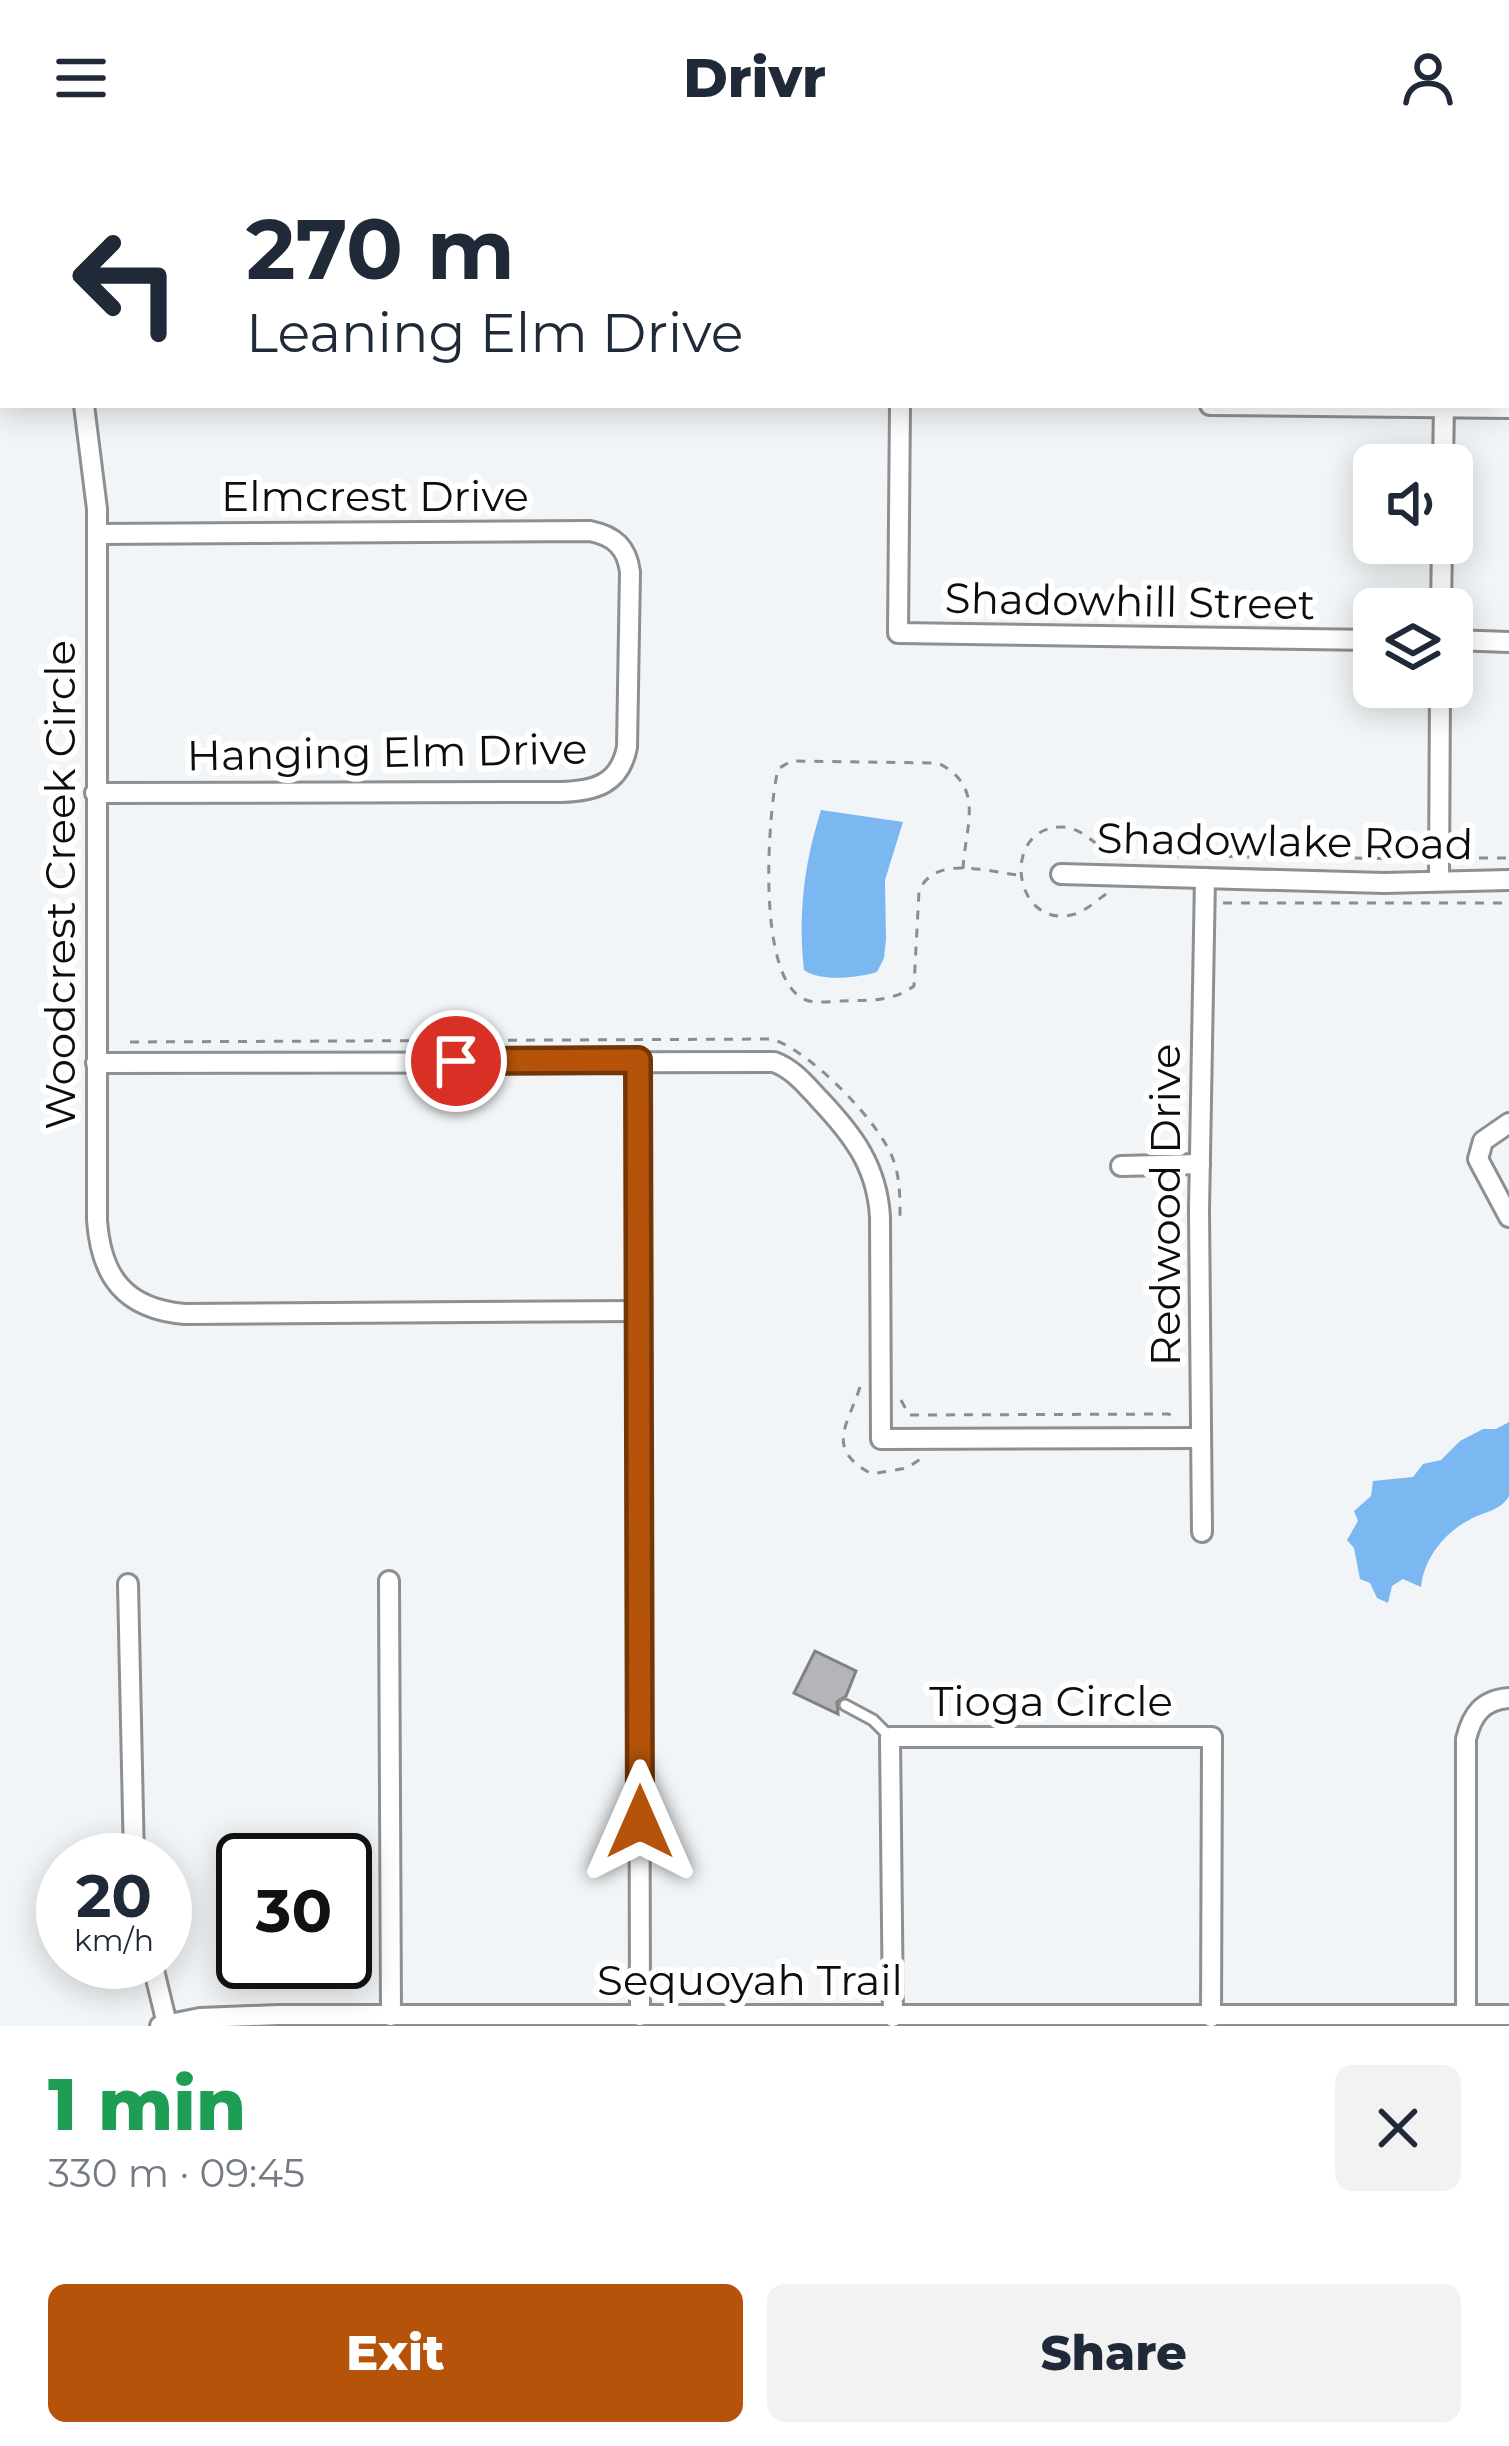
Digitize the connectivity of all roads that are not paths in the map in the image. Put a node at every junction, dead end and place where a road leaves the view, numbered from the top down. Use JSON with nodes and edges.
{"nodes":[{"id":1,"x":85,"y":408,"type":"edge"},
{"id":2,"x":900,"y":408,"type":"edge"},
{"id":3,"x":1444,"y":408,"type":"edge"},
{"id":4,"x":1443,"y":444,"type":"edge"},
{"id":5,"x":97,"y":535,"type":"junction"},
{"id":6,"x":630,"y":572,"type":"joint"},
{"id":7,"x":1353,"y":640,"type":"edge"},
{"id":8,"x":1473,"y":641,"type":"edge"},
{"id":9,"x":1509,"y":642,"type":"edge"},
{"id":10,"x":1440,"y":708,"type":"edge"},
{"id":11,"x":95,"y":793,"type":"junction"},
{"id":12,"x":1061,"y":874,"type":"dead end"},
{"id":13,"x":1204,"y":878,"type":"junction"},
{"id":14,"x":1509,"y":880,"type":"edge"},
{"id":15,"x":1439,"y":881,"type":"junction"},
{"id":16,"x":638,"y":1060,"type":"junction"},
{"id":17,"x":96,"y":1063,"type":"junction"},
{"id":18,"x":1509,"y":1123,"type":"edge"},
{"id":19,"x":1200,"y":1164,"type":"junction"},
{"id":20,"x":1120,"y":1166,"type":"dead end"},
{"id":21,"x":1509,"y":1216,"type":"edge"},
{"id":22,"x":638,"y":1311,"type":"junction"},
{"id":23,"x":1200,"y":1438,"type":"junction"},
{"id":24,"x":1202,"y":1532,"type":"dead end"},
{"id":25,"x":389,"y":1581,"type":"dead end"},
{"id":26,"x":128,"y":1584,"type":"dead end"},
{"id":27,"x":1509,"y":1698,"type":"edge"},
{"id":28,"x":844,"y":1706,"type":"dead end"},
{"id":29,"x":890,"y":1737,"type":"junction"},
{"id":30,"x":133,"y":1833,"type":"edge"},
{"id":31,"x":157,"y":1989,"type":"edge"},
{"id":32,"x":1466,"y":2014,"type":"junction"},
{"id":33,"x":1509,"y":2015,"type":"edge"},
{"id":34,"x":391,"y":2016,"type":"junction"},
{"id":35,"x":640,"y":2016,"type":"junction"},
{"id":36,"x":893,"y":2017,"type":"junction"},
{"id":37,"x":1211,"y":2017,"type":"junction"},
{"id":38,"x":1341,"y":2020,"type":"edge"},
{"id":39,"x":768,"y":2021,"type":"edge"},
{"id":40,"x":164,"y":2025,"type":"edge"}],
"edges":[{"from":1,"to":5,"type":"street","name":"Woodcrest Creek Circle"},
{"from":2,"to":7,"type":"street","name":"Shadowhill Street"},
{"from":3,"to":4,"type":"street"},
{"from":5,"to":6,"type":"street","name":"Elmcrest Drive"},
{"from":5,"to":11,"type":"street","name":"Woodcrest Creek Circle"},
{"from":6,"to":11,"type":"street","name":"Hanging Elm Drive"},
{"from":8,"to":9,"type":"street"},
{"from":10,"to":15,"type":"street"},
{"from":11,"to":17,"type":"street","name":"Woodcrest Creek Circle"},
{"from":12,"to":13,"type":"street","name":"Shadowlake Road"},
{"from":13,"to":15,"type":"street","name":"Shadowlake Road"},
{"from":13,"to":19,"type":"street","name":"Redwood Drive"},
{"from":14,"to":15,"type":"street","name":"Shadowlake Road"},
{"from":16,"to":17,"type":"street"},
{"from":16,"to":22,"type":"street"},
{"from":16,"to":23,"type":"street"},
{"from":17,"to":22,"type":"street","name":"Woodcrest Creek Circle"},
{"from":18,"to":21,"type":"street"},
{"from":19,"to":20,"type":"street"},
{"from":19,"to":23,"type":"street","name":"Redwood Drive"},
{"from":22,"to":35,"type":"street"},
{"from":23,"to":24,"type":"street","name":"Redwood Drive"},
{"from":25,"to":34,"type":"street"},
{"from":26,"to":30,"type":"street"},
{"from":27,"to":32,"type":"street"},
{"from":28,"to":29,"type":"lane"},
{"from":29,"to":36,"type":"street","name":"Tioga Circle"},
{"from":29,"to":37,"type":"street","name":"Tioga Circle"},
{"from":31,"to":40,"type":"street"},
{"from":32,"to":33,"type":"street","name":"Sequoyah Trail"},
{"from":32,"to":38,"type":"street","name":"Sequoyah Trail"},
{"from":34,"to":35,"type":"street","name":"Sequoyah Trail"},
{"from":34,"to":40,"type":"street","name":"Sequoyah Trail"},
{"from":35,"to":39,"type":"street","name":"Sequoyah Trail"},
{"from":36,"to":37,"type":"street","name":"Sequoyah Trail"},
{"from":36,"to":39,"type":"street","name":"Sequoyah Trail"},
{"from":37,"to":38,"type":"street","name":"Sequoyah Trail"}]}
